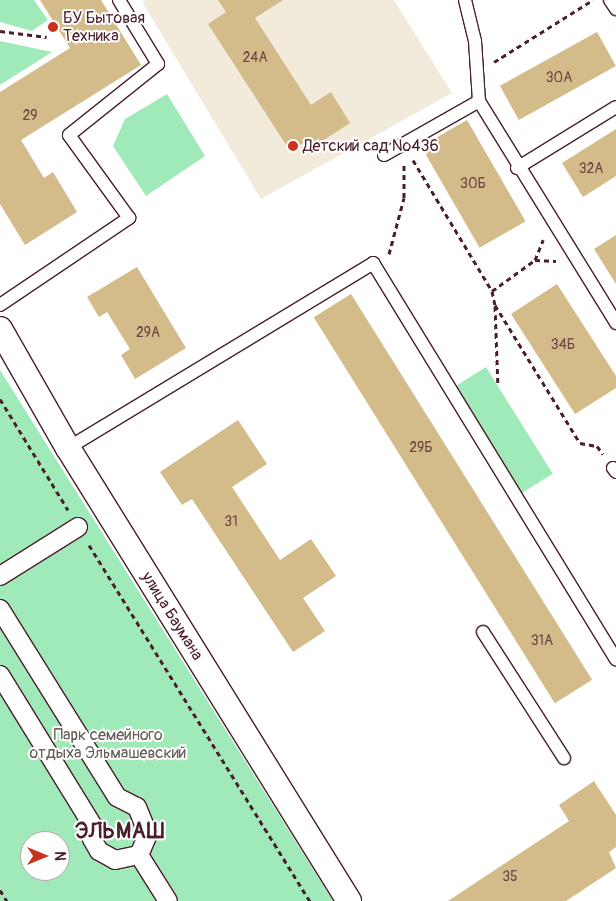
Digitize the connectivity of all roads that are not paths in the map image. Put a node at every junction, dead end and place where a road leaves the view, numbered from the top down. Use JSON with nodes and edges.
{"nodes":[{"id":1,"x":119,"y":0,"type":"edge"},
{"id":2,"x":465,"y":0,"type":"edge"},
{"id":3,"x":610,"y":0,"type":"edge"},
{"id":4,"x":616,"y":9,"type":"edge"},
{"id":5,"x":479,"y":101,"type":"junction"},
{"id":6,"x":616,"y":107,"type":"edge"},
{"id":7,"x":384,"y":155,"type":"dead end"},
{"id":8,"x":517,"y":168,"type":"junction"},
{"id":9,"x":0,"y":305,"type":"edge"},
{"id":10,"x":616,"y":324,"type":"edge"},
{"id":11,"x":0,"y":329,"type":"edge"},
{"id":12,"x":68,"y":448,"type":"junction"},
{"id":13,"x":78,"y":527,"type":"road end"},
{"id":14,"x":0,"y":576,"type":"edge"},
{"id":15,"x":0,"y":609,"type":"edge"},
{"id":16,"x":483,"y":632,"type":"dead end"},
{"id":17,"x":616,"y":659,"type":"edge"},
{"id":18,"x":0,"y":675,"type":"edge"},
{"id":19,"x":564,"y":758,"type":"dead end"},
{"id":20,"x":139,"y":855,"type":"junction"},
{"id":21,"x":168,"y":901,"type":"edge"},
{"id":22,"x":349,"y":901,"type":"edge"}],
"edges":[{"from":1,"to":9,"type":"lane"},
{"from":2,"to":5,"type":"lane"},
{"from":3,"to":4,"type":"lane"},
{"from":5,"to":7,"type":"lane"},
{"from":5,"to":8,"type":"lane"},
{"from":6,"to":8,"type":"lane"},
{"from":8,"to":10,"type":"lane"},
{"from":11,"to":12,"type":"street","name":"улица Баумана"},
{"from":12,"to":17,"type":"lane"},
{"from":12,"to":22,"type":"street","name":"улица Баумана"},
{"from":13,"to":14,"type":"street"},
{"from":15,"to":20,"type":"street"},
{"from":16,"to":19,"type":"lane"},
{"from":18,"to":20,"type":"street"},
{"from":20,"to":21,"type":"street"}]}
